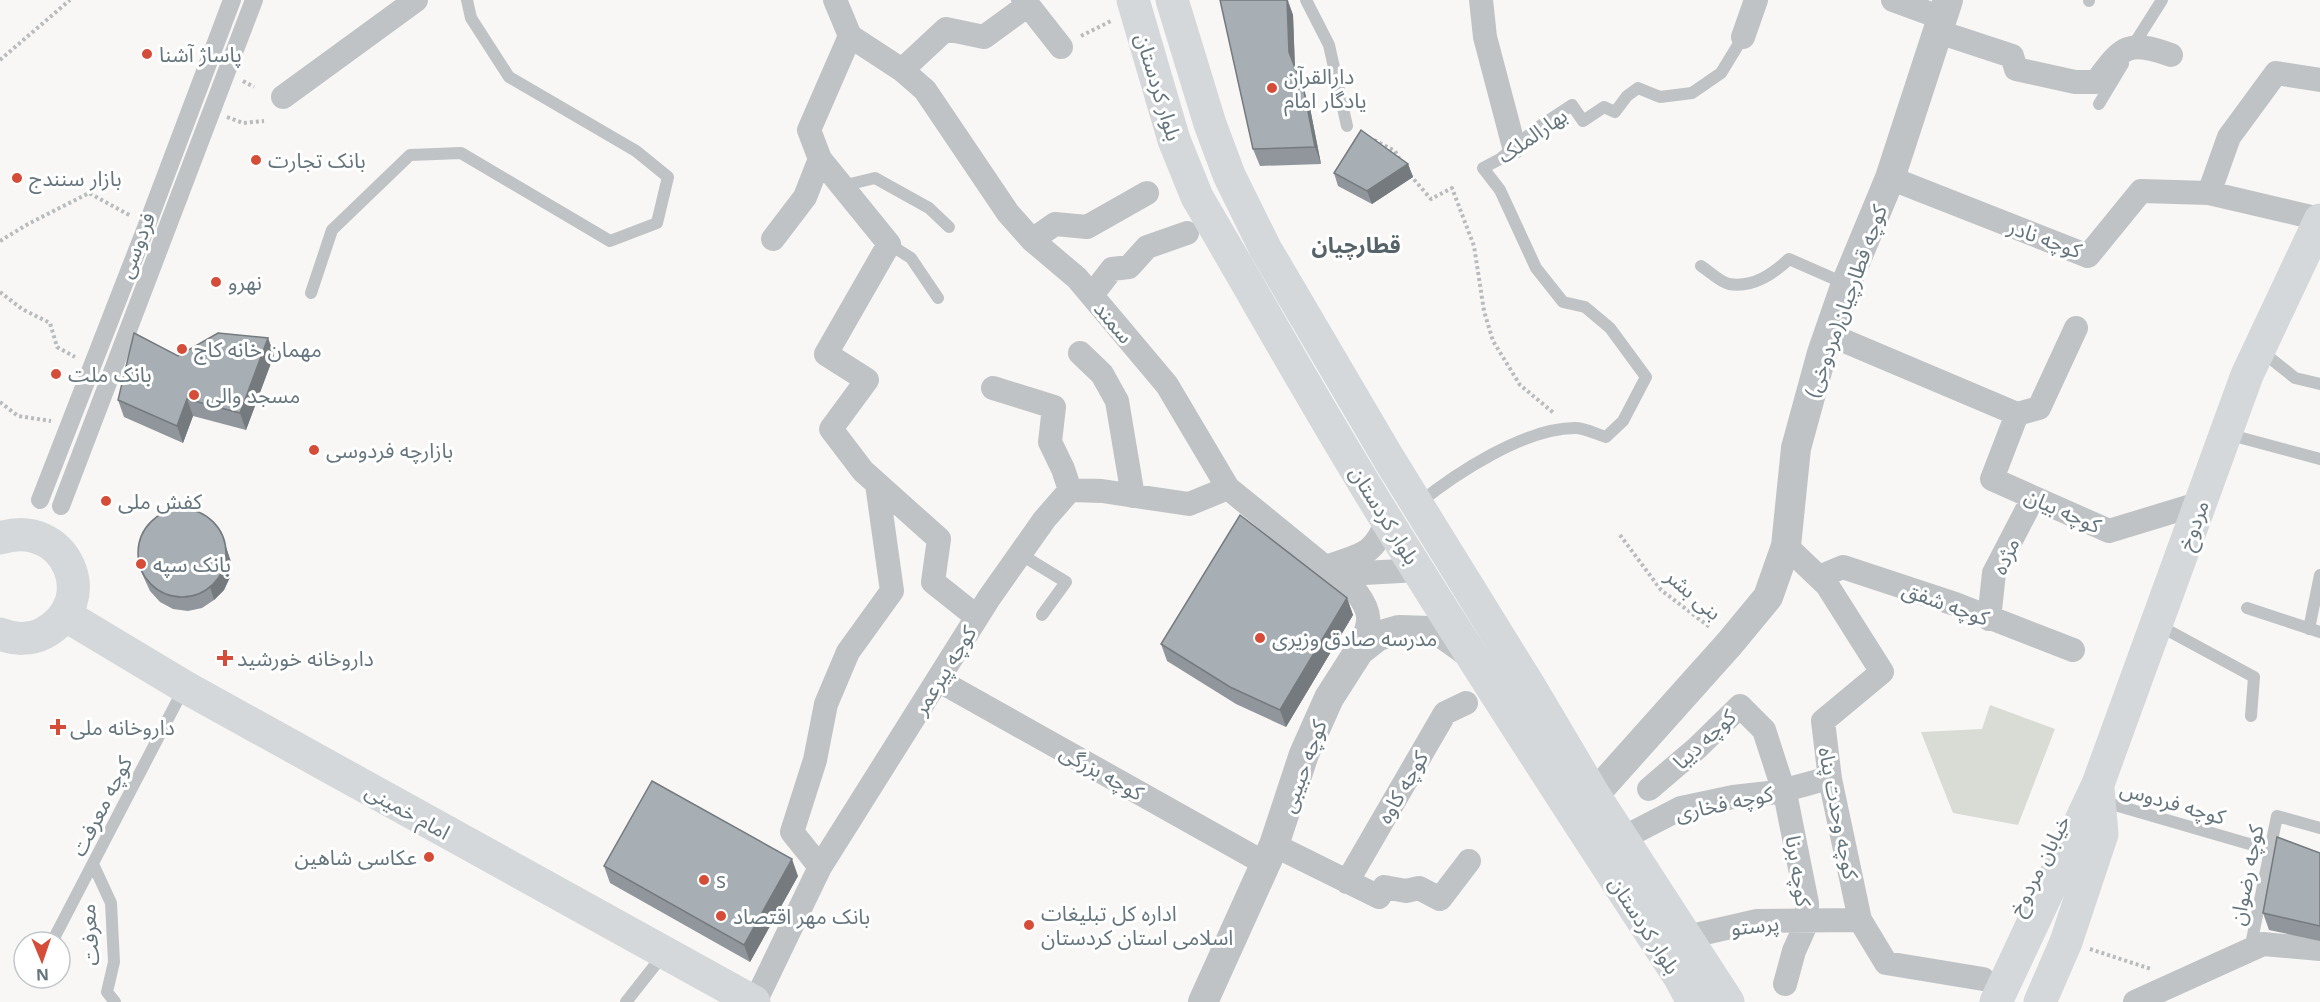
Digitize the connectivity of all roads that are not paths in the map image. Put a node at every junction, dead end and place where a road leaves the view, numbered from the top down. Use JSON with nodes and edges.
{"nodes":[{"id":1,"x":232,"y":0,"type":"edge"},
{"id":2,"x":254,"y":0,"type":"edge"},
{"id":3,"x":416,"y":0,"type":"edge"},
{"id":4,"x":467,"y":0,"type":"edge"},
{"id":5,"x":835,"y":0,"type":"edge"},
{"id":6,"x":1172,"y":0,"type":"edge"},
{"id":7,"x":1306,"y":0,"type":"edge"},
{"id":8,"x":1481,"y":0,"type":"edge"},
{"id":9,"x":1756,"y":0,"type":"edge"},
{"id":10,"x":1893,"y":0,"type":"edge"},
{"id":11,"x":2162,"y":0,"type":"edge"},
{"id":12,"x":1026,"y":3,"type":"edge"},
{"id":13,"x":1126,"y":8,"type":"edge"},
{"id":14,"x":1943,"y":17,"type":"edge"},
{"id":15,"x":850,"y":36,"type":"junction"},
{"id":16,"x":1743,"y":37,"type":"joint"},
{"id":17,"x":1060,"y":47,"type":"road end"},
{"id":18,"x":2131,"y":49,"type":"junction"},
{"id":19,"x":2171,"y":55,"type":"dead end"},
{"id":20,"x":902,"y":70,"type":"junction"},
{"id":21,"x":2320,"y":80,"type":"edge"},
{"id":22,"x":283,"y":96,"type":"dead end"},
{"id":23,"x":2099,"y":104,"type":"dead end"},
{"id":24,"x":1347,"y":126,"type":"road end"},
{"id":25,"x":1514,"y":147,"type":"junction"},
{"id":26,"x":820,"y":159,"type":"junction"},
{"id":27,"x":1890,"y":178,"type":"junction"},
{"id":28,"x":842,"y":186,"type":"junction"},
{"id":29,"x":1147,"y":193,"type":"dead end"},
{"id":30,"x":2209,"y":193,"type":"junction"},
{"id":31,"x":2320,"y":219,"type":"edge"},
{"id":32,"x":949,"y":227,"type":"dead end"},
{"id":33,"x":1187,"y":233,"type":"dead end"},
{"id":34,"x":773,"y":239,"type":"dead end"},
{"id":35,"x":1032,"y":240,"type":"junction"},
{"id":36,"x":890,"y":244,"type":"junction"},
{"id":37,"x":1701,"y":266,"type":"dead end"},
{"id":38,"x":1846,"y":284,"type":"junction"},
{"id":39,"x":311,"y":293,"type":"dead end"},
{"id":40,"x":1092,"y":295,"type":"junction"},
{"id":41,"x":938,"y":298,"type":"dead end"},
{"id":42,"x":2076,"y":328,"type":"dead end"},
{"id":43,"x":1828,"y":334,"type":"junction"},
{"id":44,"x":2259,"y":350,"type":"junction"},
{"id":45,"x":1080,"y":353,"type":"dead end"},
{"id":46,"x":2320,"y":384,"type":"edge"},
{"id":47,"x":993,"y":388,"type":"dead end"},
{"id":48,"x":2017,"y":414,"type":"junction"},
{"id":49,"x":2226,"y":433,"type":"junction"},
{"id":50,"x":2320,"y":459,"type":"edge"},
{"id":51,"x":877,"y":484,"type":"junction"},
{"id":52,"x":1228,"y":488,"type":"junction"},
{"id":53,"x":1070,"y":490,"type":"junction"},
{"id":54,"x":1133,"y":496,"type":"junction"},
{"id":55,"x":2033,"y":498,"type":"junction"},
{"id":56,"x":40,"y":500,"type":"dead end"},
{"id":57,"x":2200,"y":503,"type":"junction"},
{"id":58,"x":1417,"y":505,"type":"junction"},
{"id":59,"x":61,"y":506,"type":"dead end"},
{"id":60,"x":1387,"y":521,"type":"junction"},
{"id":61,"x":0,"y":538,"type":"edge"},
{"id":62,"x":1786,"y":546,"type":"junction"},
{"id":63,"x":1020,"y":554,"type":"junction"},
{"id":64,"x":1324,"y":567,"type":"junction"},
{"id":65,"x":1419,"y":570,"type":"junction"},
{"id":66,"x":2320,"y":575,"type":"edge"},
{"id":67,"x":1819,"y":577,"type":"junction"},
{"id":68,"x":2247,"y":608,"type":"dead end"},
{"id":69,"x":65,"y":615,"type":"junction"},
{"id":70,"x":1042,"y":615,"type":"dead end"},
{"id":71,"x":977,"y":617,"type":"junction"},
{"id":72,"x":1989,"y":619,"type":"junction"},
{"id":73,"x":2157,"y":624,"type":"junction"},
{"id":74,"x":2314,"y":630,"type":"edge"},
{"id":75,"x":0,"y":634,"type":"edge"},
{"id":76,"x":2073,"y":650,"type":"dead end"},
{"id":77,"x":1359,"y":651,"type":"junction"},
{"id":78,"x":1474,"y":657,"type":"junction"},
{"id":79,"x":938,"y":680,"type":"junction"},
{"id":80,"x":185,"y":687,"type":"junction"},
{"id":81,"x":1466,"y":703,"type":"dead end"},
{"id":82,"x":2251,"y":716,"type":"dead end"},
{"id":83,"x":1629,"y":759,"type":"junction"},
{"id":84,"x":1830,"y":779,"type":"junction"},
{"id":85,"x":1649,"y":789,"type":"junction"},
{"id":86,"x":1784,"y":790,"type":"junction"},
{"id":87,"x":2099,"y":792,"type":"junction"},
{"id":88,"x":1594,"y":795,"type":"junction"},
{"id":89,"x":1663,"y":817,"type":"junction"},
{"id":90,"x":2320,"y":828,"type":"edge"},
{"id":91,"x":1623,"y":838,"type":"junction"},
{"id":92,"x":2270,"y":850,"type":"junction"},
{"id":93,"x":1270,"y":855,"type":"junction"},
{"id":94,"x":1469,"y":861,"type":"dead end"},
{"id":95,"x":93,"y":864,"type":"junction"},
{"id":96,"x":820,"y":867,"type":"junction"},
{"id":97,"x":1347,"y":882,"type":"junction"},
{"id":98,"x":1860,"y":920,"type":"junction"},
{"id":99,"x":1807,"y":922,"type":"junction"},
{"id":100,"x":58,"y":930,"type":"edge"},
{"id":101,"x":1687,"y":938,"type":"junction"},
{"id":102,"x":2320,"y":949,"type":"edge"},
{"id":103,"x":2250,"y":950,"type":"junction"},
{"id":104,"x":664,"y":954,"type":"junction"},
{"id":105,"x":1785,"y":984,"type":"dead end"},
{"id":106,"x":1984,"y":994,"type":"edge"},
{"id":107,"x":115,"y":1002,"type":"edge"},
{"id":108,"x":626,"y":1002,"type":"edge"},
{"id":109,"x":754,"y":1002,"type":"edge"},
{"id":110,"x":1203,"y":1002,"type":"edge"},
{"id":111,"x":1693,"y":1002,"type":"edge"},
{"id":112,"x":1728,"y":1002,"type":"edge"},
{"id":113,"x":2040,"y":1002,"type":"edge"},
{"id":114,"x":2134,"y":1002,"type":"edge"}],
"edges":[{"from":1,"to":56,"type":"street","name":"فردوسی"},
{"from":2,"to":59,"type":"street","name":"فردوسی"},
{"from":3,"to":22,"type":"street"},
{"from":4,"to":39,"type":"lane"},
{"from":5,"to":15,"type":"street"},
{"from":6,"to":58,"type":"main road","name":"بلوار کردستان"},
{"from":7,"to":24,"type":"lane"},
{"from":8,"to":25,"type":"street"},
{"from":9,"to":16,"type":"street","name":"بهارالملک"},
{"from":10,"to":14,"type":"street"},
{"from":11,"to":18,"type":"lane"},
{"from":12,"to":17,"type":"street"},
{"from":12,"to":20,"type":"street"},
{"from":13,"to":60,"type":"main road","name":"بلوار کردستان"},
{"from":14,"to":18,"type":"street"},
{"from":14,"to":27,"type":"street","name":"کوچه قطارچیان(مردوخی)"},
{"from":15,"to":20,"type":"street","name":"سمند"},
{"from":15,"to":26,"type":"street"},
{"from":16,"to":25,"type":"lane","name":"بهارالملک"},
{"from":18,"to":19,"type":"street"},
{"from":18,"to":23,"type":"lane"},
{"from":20,"to":35,"type":"street","name":"سمند"},
{"from":21,"to":30,"type":"street"},
{"from":25,"to":58,"type":"lane","name":"بهارالملک"},
{"from":26,"to":28,"type":"street"},
{"from":26,"to":34,"type":"street"},
{"from":27,"to":30,"type":"street","name":"کوچه نادر"},
{"from":27,"to":38,"type":"street","name":"کوچه قطارچیان(مردوخی)"},
{"from":28,"to":32,"type":"lane"},
{"from":28,"to":36,"type":"street"},
{"from":29,"to":35,"type":"street"},
{"from":30,"to":31,"type":"street","name":"کوچه نادر"},
{"from":31,"to":44,"type":"main road","name":"مردوخ"},
{"from":33,"to":40,"type":"street"},
{"from":35,"to":40,"type":"street","name":"سمند"},
{"from":36,"to":41,"type":"lane"},
{"from":36,"to":51,"type":"street"},
{"from":37,"to":38,"type":"lane"},
{"from":38,"to":43,"type":"street","name":"کوچه قطارچیان(مردوخی)"},
{"from":40,"to":52,"type":"street","name":"سمند"},
{"from":42,"to":48,"type":"street"},
{"from":43,"to":48,"type":"street"},
{"from":43,"to":62,"type":"street","name":"کوچه قطارچیان(مردوخی)"},
{"from":44,"to":46,"type":"lane"},
{"from":44,"to":49,"type":"main road","name":"مردوخ"},
{"from":45,"to":54,"type":"street"},
{"from":47,"to":53,"type":"street"},
{"from":48,"to":55,"type":"street","name":"کوچه بیان"},
{"from":49,"to":50,"type":"lane"},
{"from":49,"to":57,"type":"main road","name":"مردوخ"},
{"from":51,"to":71,"type":"street"},
{"from":51,"to":96,"type":"street"},
{"from":52,"to":54,"type":"street"},
{"from":52,"to":64,"type":"street","name":"سمند"},
{"from":53,"to":54,"type":"street"},
{"from":53,"to":63,"type":"street","name":"کوچه پیرعمر"},
{"from":55,"to":57,"type":"street","name":"کوچه بیان"},
{"from":55,"to":72,"type":"street","name":"مژده"},
{"from":57,"to":73,"type":"main road","name":"مردوخ"},
{"from":58,"to":88,"type":"main road","name":"بلوار کردستان"},
{"from":60,"to":64,"type":"street"},
{"from":60,"to":65,"type":"main road","name":"بلوار کردستان"},
{"from":61,"to":69,"type":"main road"},
{"from":62,"to":67,"type":"street","name":"کوچه وحدت پناه"},
{"from":62,"to":83,"type":"street","name":"کوچه قطارچیان(مردوخی)"},
{"from":63,"to":70,"type":"lane"},
{"from":63,"to":71,"type":"street","name":"کوچه پیرعمر"},
{"from":64,"to":65,"type":"street"},
{"from":64,"to":77,"type":"street","name":"سمند"},
{"from":65,"to":78,"type":"main road","name":"بلوار کردستان"},
{"from":66,"to":74,"type":"lane"},
{"from":67,"to":72,"type":"street","name":"کوچه شفق"},
{"from":67,"to":84,"type":"street","name":"کوچه وحدت پناه"},
{"from":68,"to":74,"type":"lane"},
{"from":69,"to":75,"type":"main road"},
{"from":69,"to":80,"type":"main road","name":"امام خمینی"},
{"from":71,"to":79,"type":"street","name":"کوچه پیرعمر"},
{"from":72,"to":76,"type":"street","name":"کوچه شفق"},
{"from":73,"to":82,"type":"lane"},
{"from":73,"to":87,"type":"main road","name":"مردوخ"},
{"from":77,"to":78,"type":"street","name":"کوچه حبیبی"},
{"from":77,"to":93,"type":"street","name":"کوچه حبیبی"},
{"from":78,"to":111,"type":"main road","name":"بلوار کردستان"},
{"from":79,"to":93,"type":"street","name":"کوچه بزرگی"},
{"from":79,"to":96,"type":"street","name":"کوچه پیرعمر"},
{"from":80,"to":95,"type":"lane","name":"کوچه معرفت"},
{"from":80,"to":104,"type":"main road","name":"امام خمینی"},
{"from":81,"to":97,"type":"street","name":"کوچه کاوه"},
{"from":83,"to":85,"type":"street"},
{"from":83,"to":88,"type":"street","name":"کوچه قطارچیان(مردوخی)"},
{"from":84,"to":86,"type":"street","name":"کوچه فخاری"},
{"from":84,"to":98,"type":"street","name":"کوچه وحدت پناه"},
{"from":85,"to":86,"type":"street","name":"کوچه دیبا"},
{"from":85,"to":89,"type":"street"},
{"from":86,"to":89,"type":"street","name":"کوچه فخاری"},
{"from":86,"to":99,"type":"street","name":"کوچه برنا"},
{"from":87,"to":92,"type":"lane","name":"کوچه فردوس"},
{"from":87,"to":106,"type":"main road","name":"مردوخ"},
{"from":87,"to":106,"type":"main road","name":"خیابان مردوخ"},
{"from":87,"to":113,"type":"main road","name":"خیابان مردوخ"},
{"from":88,"to":91,"type":"main road","name":"بلوار کردستان"},
{"from":89,"to":91,"type":"street","name":"کوچه فخاری"},
{"from":90,"to":92,"type":"lane","name":"کوچه رضوان"},
{"from":91,"to":101,"type":"main road","name":"بلوار کردستان"},
{"from":92,"to":103,"type":"lane","name":"کوچه رضوان"},
{"from":93,"to":97,"type":"street","name":"کوچه بزرگی"},
{"from":93,"to":110,"type":"street","name":"کوچه حبیبی"},
{"from":94,"to":97,"type":"street","name":"کوچه بزرگی"},
{"from":95,"to":100,"type":"lane","name":"کوچه معرفت"},
{"from":95,"to":107,"type":"lane","name":"معرفت"},
{"from":96,"to":109,"type":"street","name":"کوچه پیرعمر"},
{"from":98,"to":99,"type":"street","name":"پرستو"},
{"from":98,"to":106,"type":"street","name":"کوچه وحدت پناه"},
{"from":99,"to":101,"type":"street","name":"پرستو"},
{"from":99,"to":105,"type":"street","name":"کوچه برنا"},
{"from":101,"to":112,"type":"main road","name":"بلوار کردستان"},
{"from":102,"to":103,"type":"street"},
{"from":103,"to":114,"type":"street"},
{"from":104,"to":108,"type":"lane"},
{"from":104,"to":109,"type":"main road","name":"امام خمینی"}]}
